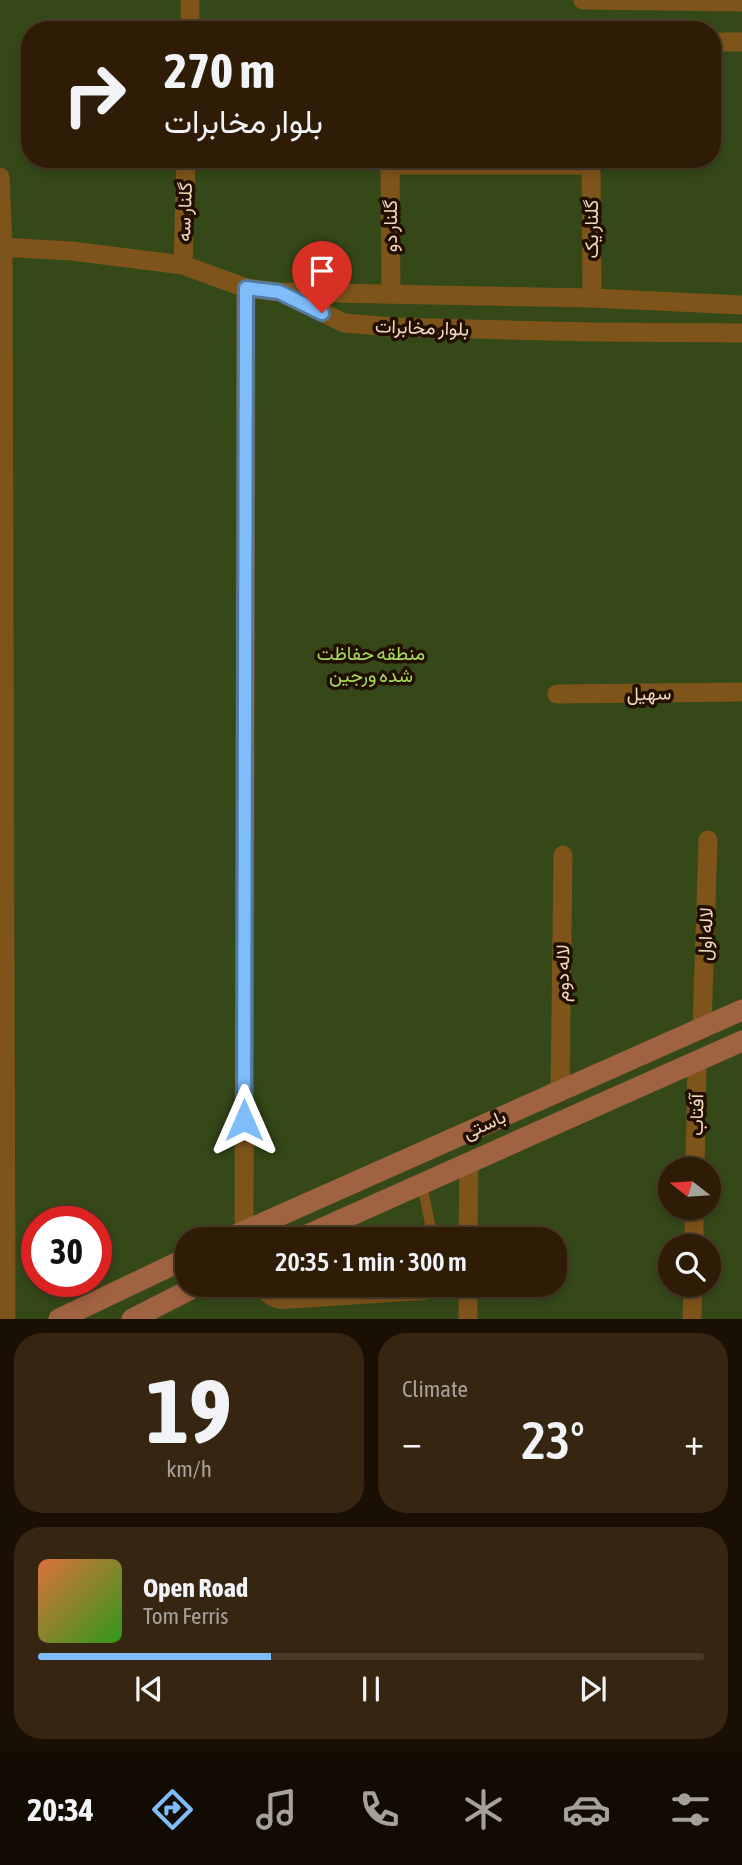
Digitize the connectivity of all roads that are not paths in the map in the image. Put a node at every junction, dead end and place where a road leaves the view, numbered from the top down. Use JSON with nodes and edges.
{"nodes":[{"id":1,"x":190,"y":0,"type":"edge"},
{"id":2,"x":583,"y":0,"type":"edge"},
{"id":3,"x":590,"y":0,"type":"edge"},
{"id":4,"x":742,"y":2,"type":"edge"},
{"id":5,"x":190,"y":21,"type":"edge"},
{"id":6,"x":721,"y":42,"type":"edge"},
{"id":7,"x":742,"y":42,"type":"edge"},
{"id":8,"x":186,"y":168,"type":"edge"},
{"id":9,"x":390,"y":168,"type":"edge"},
{"id":10,"x":591,"y":168,"type":"edge"},
{"id":11,"x":0,"y":177,"type":"edge"},
{"id":12,"x":1,"y":247,"type":"edge"},
{"id":13,"x":183,"y":265,"type":"junction"},
{"id":14,"x":246,"y":288,"type":"junction"},
{"id":15,"x":279,"y":292,"type":"junction"},
{"id":16,"x":391,"y":294,"type":"junction"},
{"id":17,"x":592,"y":298,"type":"junction"},
{"id":18,"x":742,"y":305,"type":"edge"},
{"id":19,"x":742,"y":333,"type":"edge"},
{"id":20,"x":742,"y":692,"type":"edge"},
{"id":21,"x":557,"y":694,"type":"dead end"},
{"id":22,"x":708,"y":840,"type":"dead end"},
{"id":23,"x":563,"y":855,"type":"dead end"},
{"id":24,"x":742,"y":1010,"type":"edge"},
{"id":25,"x":702,"y":1028,"type":"junction"},
{"id":26,"x":742,"y":1041,"type":"edge"},
{"id":27,"x":697,"y":1062,"type":"junction"},
{"id":28,"x":560,"y":1091,"type":"junction"},
{"id":29,"x":695,"y":1157,"type":"edge"},
{"id":30,"x":469,"y":1164,"type":"junction"},
{"id":31,"x":422,"y":1184,"type":"junction"},
{"id":32,"x":239,"y":1227,"type":"edge"},
{"id":33,"x":259,"y":1227,"type":"edge"},
{"id":34,"x":325,"y":1227,"type":"edge"},
{"id":35,"x":431,"y":1227,"type":"edge"},
{"id":36,"x":468,"y":1227,"type":"edge"},
{"id":37,"x":175,"y":1264,"type":"edge"},
{"id":38,"x":175,"y":1297,"type":"edge"},
{"id":39,"x":264,"y":1297,"type":"edge"},
{"id":40,"x":392,"y":1297,"type":"edge"},
{"id":41,"x":468,"y":1297,"type":"edge"},
{"id":42,"x":693,"y":1297,"type":"edge"},
{"id":43,"x":3,"y":1319,"type":"edge"},
{"id":44,"x":59,"y":1319,"type":"edge"},
{"id":45,"x":132,"y":1319,"type":"edge"},
{"id":46,"x":468,"y":1319,"type":"edge"},
{"id":47,"x":692,"y":1319,"type":"edge"}],
"edges":[{"from":1,"to":5,"type":"street"},
{"from":2,"to":3,"type":"street"},
{"from":3,"to":4,"type":"street"},
{"from":6,"to":7,"type":"street"},
{"from":8,"to":13,"type":"street","name":"گلنار سه"},
{"from":9,"to":16,"type":"street","name":"گلنار دو"},
{"from":10,"to":17,"type":"street","name":"گلنار یک"},
{"from":11,"to":12,"type":"street"},
{"from":12,"to":13,"type":"street"},
{"from":12,"to":43,"type":"street"},
{"from":13,"to":14,"type":"street"},
{"from":14,"to":15,"type":"street"},
{"from":14,"to":32,"type":"street"},
{"from":15,"to":16,"type":"street","name":"بلوار مخابرات"},
{"from":15,"to":19,"type":"street","name":"بلوار مخابرات"},
{"from":16,"to":17,"type":"street","name":"بلوار مخابرات"},
{"from":17,"to":18,"type":"street","name":"بلوار مخابرات"},
{"from":20,"to":21,"type":"street","name":"سهیل"},
{"from":22,"to":25,"type":"street","name":"لاله اول"},
{"from":23,"to":28,"type":"street","name":"لاله دوم"},
{"from":24,"to":25,"type":"street","name":"باستی"},
{"from":25,"to":28,"type":"street","name":"باستی"},
{"from":26,"to":27,"type":"street","name":"باستی"},
{"from":27,"to":29,"type":"street","name":"آفتاب"},
{"from":27,"to":30,"type":"street","name":"باستی"},
{"from":28,"to":33,"type":"street","name":"باستی"},
{"from":30,"to":31,"type":"street","name":"باستی"},
{"from":30,"to":36,"type":"street"},
{"from":31,"to":34,"type":"street","name":"باستی"},
{"from":31,"to":35,"type":"lane"},
{"from":37,"to":44,"type":"street"},
{"from":38,"to":45,"type":"street"},
{"from":39,"to":40,"type":"lane"},
{"from":41,"to":46,"type":"street"},
{"from":42,"to":47,"type":"street"}]}
